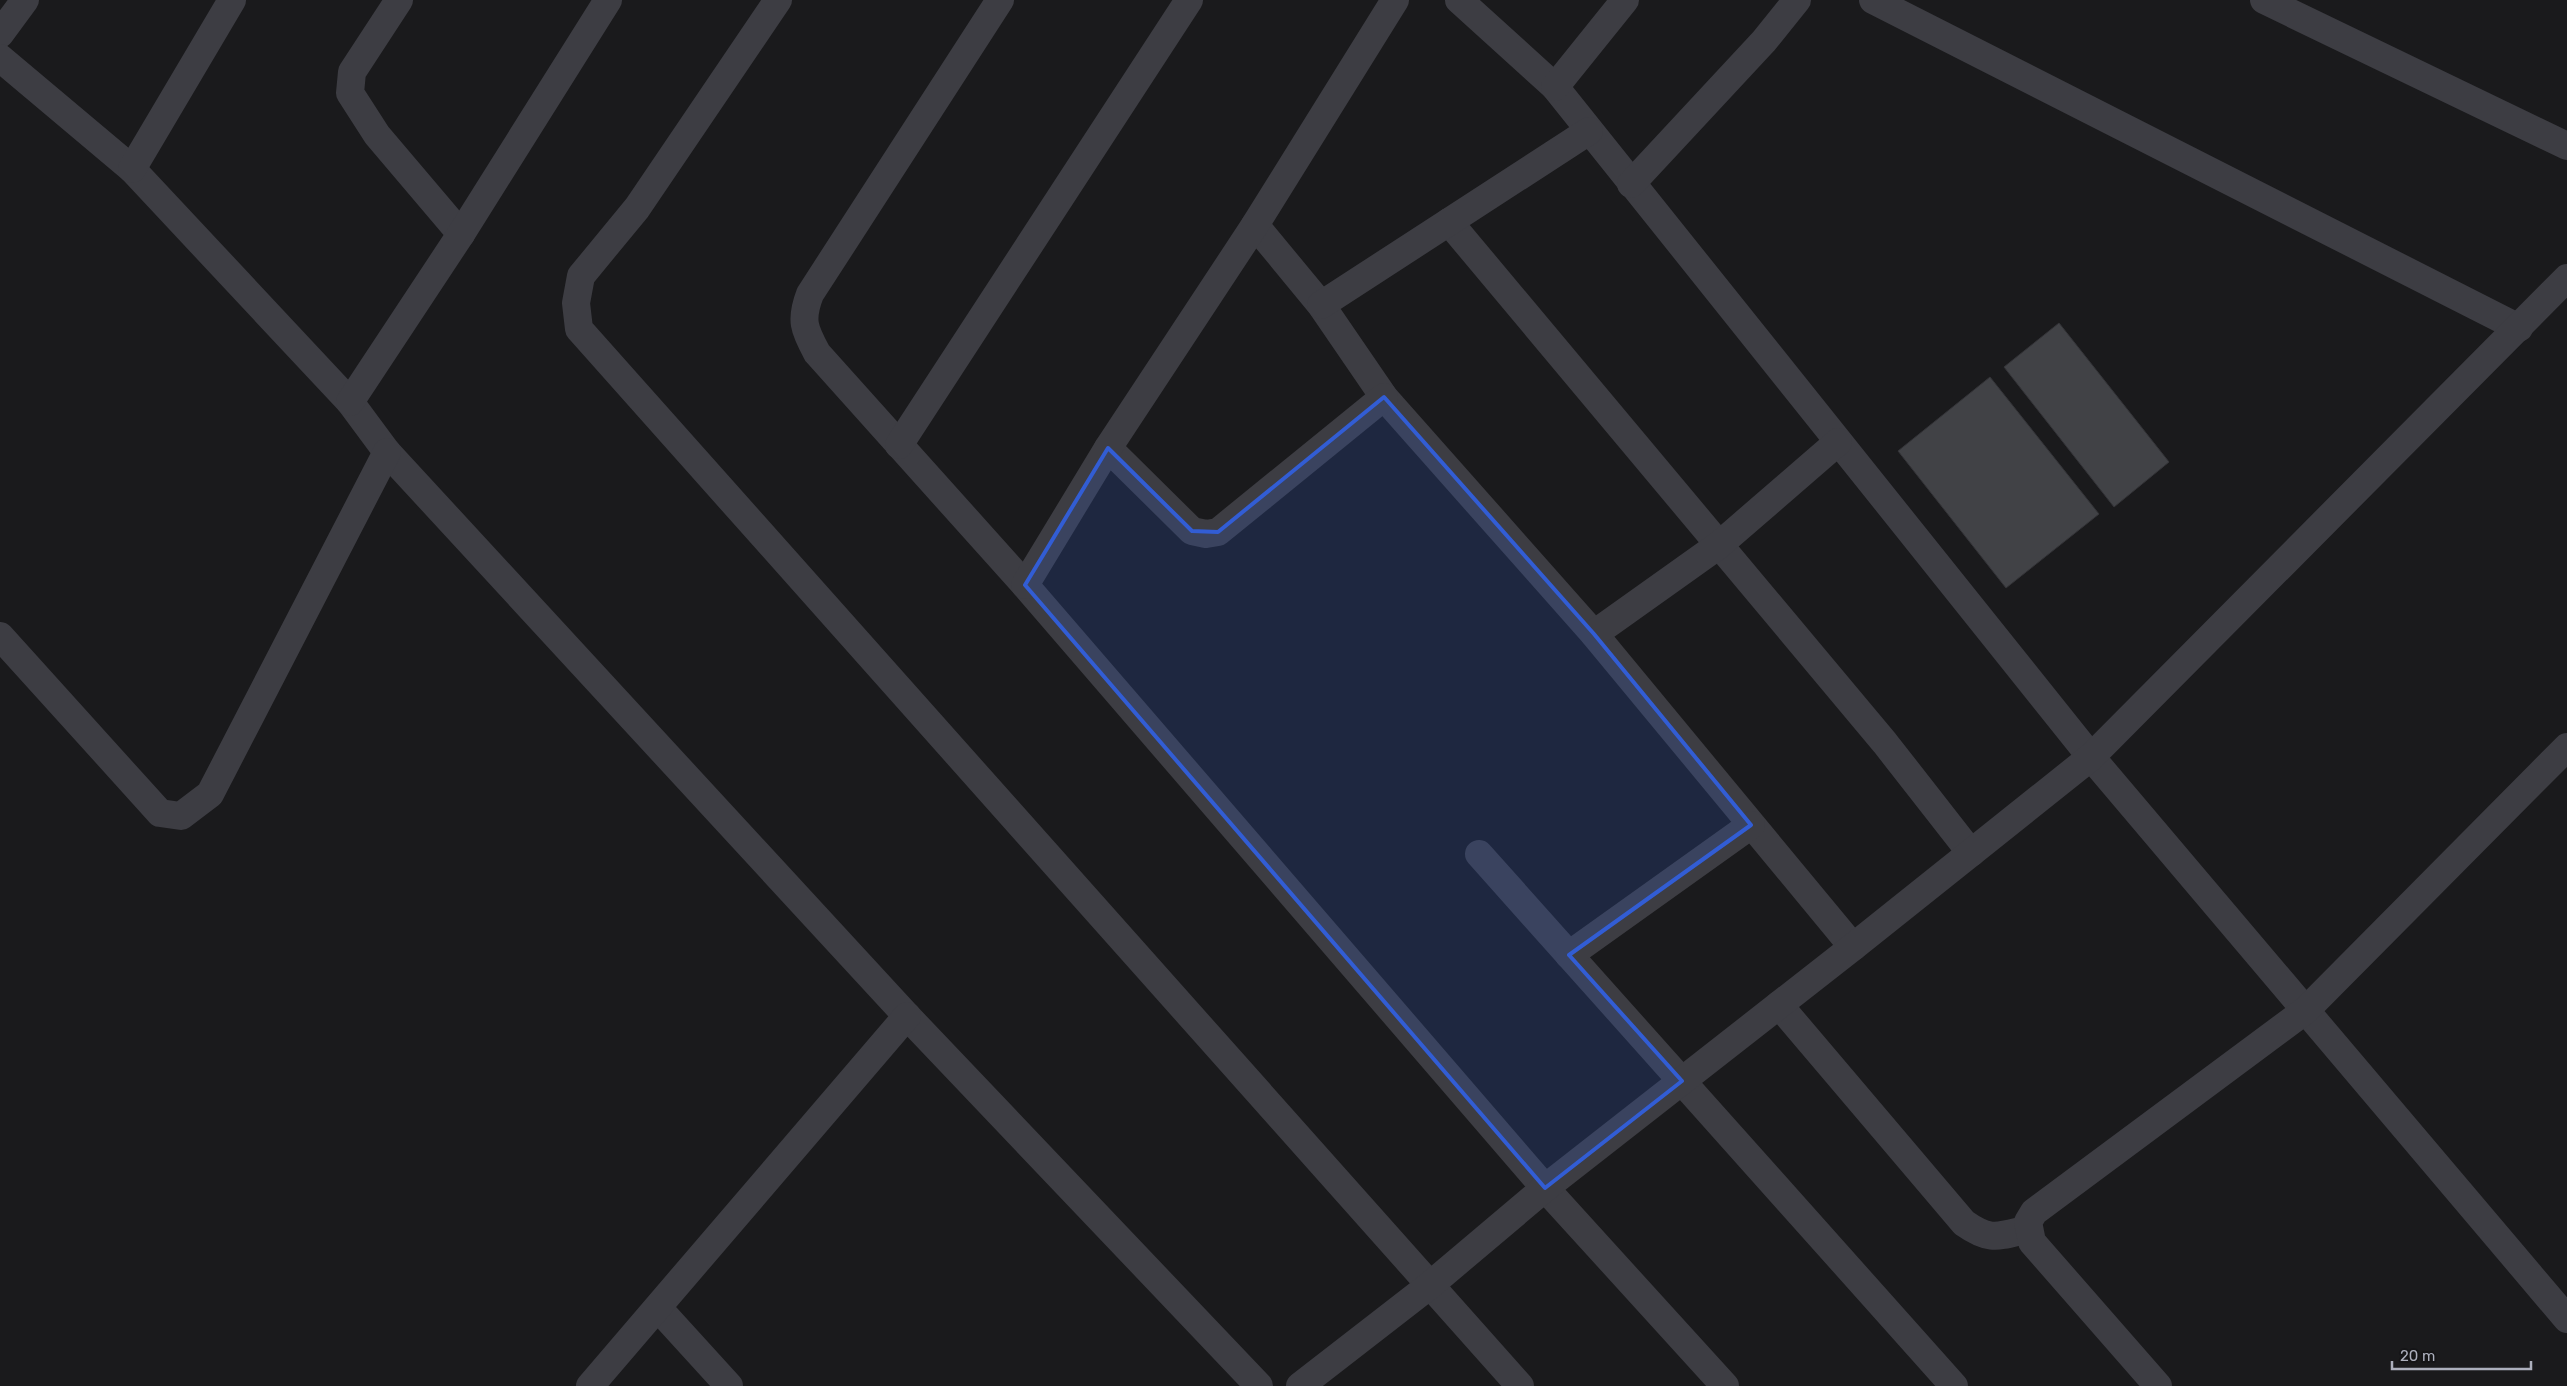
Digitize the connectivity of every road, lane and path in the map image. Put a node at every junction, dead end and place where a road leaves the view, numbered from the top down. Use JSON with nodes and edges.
{"nodes":[{"id":1,"x":25,"y":0,"type":"edge"},
{"id":2,"x":232,"y":0,"type":"edge"},
{"id":3,"x":399,"y":0,"type":"edge"},
{"id":4,"x":608,"y":0,"type":"edge"},
{"id":5,"x":778,"y":0,"type":"edge"},
{"id":6,"x":1000,"y":0,"type":"edge"},
{"id":7,"x":1190,"y":0,"type":"edge"},
{"id":8,"x":1395,"y":0,"type":"edge"},
{"id":9,"x":1459,"y":0,"type":"edge"},
{"id":10,"x":1625,"y":0,"type":"edge"},
{"id":11,"x":1797,"y":0,"type":"edge"},
{"id":12,"x":1873,"y":0,"type":"edge"},
{"id":13,"x":2264,"y":0,"type":"edge"},
{"id":14,"x":0,"y":34,"type":"edge"},
{"id":15,"x":0,"y":58,"type":"edge"},
{"id":16,"x":1555,"y":87,"type":"junction"},
{"id":17,"x":1589,"y":132,"type":"junction"},
{"id":18,"x":2567,"y":146,"type":"edge"},
{"id":19,"x":132,"y":169,"type":"junction"},
{"id":20,"x":1631,"y":184,"type":"junction"},
{"id":21,"x":1449,"y":222,"type":"junction"},
{"id":22,"x":1255,"y":225,"type":"junction"},
{"id":23,"x":461,"y":234,"type":"junction"},
{"id":24,"x":2567,"y":278,"type":"edge"},
{"id":25,"x":1322,"y":306,"type":"junction"},
{"id":26,"x":2519,"y":328,"type":"junction"},
{"id":27,"x":1384,"y":397,"type":"junction"},
{"id":28,"x":350,"y":402,"type":"junction"},
{"id":29,"x":1838,"y":442,"type":"junction"},
{"id":30,"x":899,"y":445,"type":"junction"},
{"id":31,"x":1108,"y":448,"type":"junction"},
{"id":32,"x":387,"y":452,"type":"junction"},
{"id":33,"x":1719,"y":545,"type":"junction"},
{"id":34,"x":1025,"y":585,"type":"junction"},
{"id":35,"x":1594,"y":634,"type":"junction"},
{"id":36,"x":0,"y":636,"type":"edge"},
{"id":37,"x":2567,"y":747,"type":"edge"},
{"id":38,"x":2090,"y":757,"type":"junction"},
{"id":39,"x":1751,"y":825,"type":"junction"},
{"id":40,"x":1971,"y":853,"type":"junction"},
{"id":41,"x":1479,"y":854,"type":"dead end"},
{"id":42,"x":1853,"y":947,"type":"junction"},
{"id":43,"x":1569,"y":955,"type":"junction"},
{"id":44,"x":1779,"y":1005,"type":"junction"},
{"id":45,"x":2306,"y":1010,"type":"junction"},
{"id":46,"x":907,"y":1016,"type":"junction"},
{"id":47,"x":1682,"y":1081,"type":"junction"},
{"id":48,"x":1545,"y":1188,"type":"junction"},
{"id":49,"x":2029,"y":1230,"type":"junction"},
{"id":50,"x":1429,"y":1286,"type":"junction"},
{"id":51,"x":658,"y":1308,"type":"junction"},
{"id":52,"x":2567,"y":1319,"type":"edge"},
{"id":53,"x":590,"y":1386,"type":"edge"},
{"id":54,"x":729,"y":1386,"type":"edge"},
{"id":55,"x":1259,"y":1386,"type":"edge"},
{"id":56,"x":1300,"y":1386,"type":"edge"},
{"id":57,"x":1520,"y":1386,"type":"edge"},
{"id":58,"x":1725,"y":1386,"type":"edge"},
{"id":59,"x":1954,"y":1386,"type":"edge"},
{"id":60,"x":2158,"y":1386,"type":"edge"}],
"edges":[{"from":1,"to":14,"type":"street"},
{"from":2,"to":19,"type":"street"},
{"from":3,"to":23,"type":"street"},
{"from":4,"to":23,"type":"street"},
{"from":5,"to":50,"type":"street"},
{"from":6,"to":30,"type":"street"},
{"from":7,"to":30,"type":"street"},
{"from":8,"to":22,"type":"street"},
{"from":9,"to":16,"type":"street"},
{"from":10,"to":16,"type":"street"},
{"from":11,"to":20,"type":"street"},
{"from":12,"to":26,"type":"street"},
{"from":13,"to":18,"type":"street"},
{"from":15,"to":19,"type":"street"},
{"from":16,"to":17,"type":"street"},
{"from":17,"to":20,"type":"street"},
{"from":17,"to":21,"type":"street"},
{"from":19,"to":28,"type":"street"},
{"from":20,"to":29,"type":"street"},
{"from":21,"to":25,"type":"street"},
{"from":21,"to":33,"type":"street"},
{"from":22,"to":25,"type":"street"},
{"from":22,"to":31,"type":"street"},
{"from":23,"to":28,"type":"street"},
{"from":24,"to":26,"type":"street"},
{"from":25,"to":27,"type":"street"},
{"from":26,"to":38,"type":"street"},
{"from":27,"to":31,"type":"street"},
{"from":27,"to":35,"type":"street"},
{"from":28,"to":32,"type":"street"},
{"from":29,"to":33,"type":"street"},
{"from":29,"to":38,"type":"street"},
{"from":30,"to":34,"type":"street"},
{"from":31,"to":34,"type":"street"},
{"from":32,"to":36,"type":"street"},
{"from":32,"to":46,"type":"street"},
{"from":33,"to":35,"type":"street"},
{"from":33,"to":40,"type":"street"},
{"from":34,"to":48,"type":"street"},
{"from":35,"to":39,"type":"street"},
{"from":37,"to":45,"type":"street"},
{"from":38,"to":40,"type":"street"},
{"from":38,"to":45,"type":"street"},
{"from":39,"to":42,"type":"street"},
{"from":39,"to":43,"type":"street"},
{"from":40,"to":42,"type":"street"},
{"from":41,"to":43,"type":"street"},
{"from":42,"to":44,"type":"street"},
{"from":43,"to":47,"type":"street"},
{"from":44,"to":47,"type":"street"},
{"from":44,"to":49,"type":"street"},
{"from":45,"to":49,"type":"street"},
{"from":45,"to":52,"type":"street"},
{"from":46,"to":51,"type":"street"},
{"from":46,"to":55,"type":"street"},
{"from":47,"to":48,"type":"street"},
{"from":47,"to":59,"type":"street"},
{"from":48,"to":50,"type":"street"},
{"from":48,"to":58,"type":"street"},
{"from":49,"to":60,"type":"street"},
{"from":50,"to":56,"type":"street"},
{"from":50,"to":57,"type":"street"},
{"from":51,"to":53,"type":"street"},
{"from":51,"to":54,"type":"street"}]}
